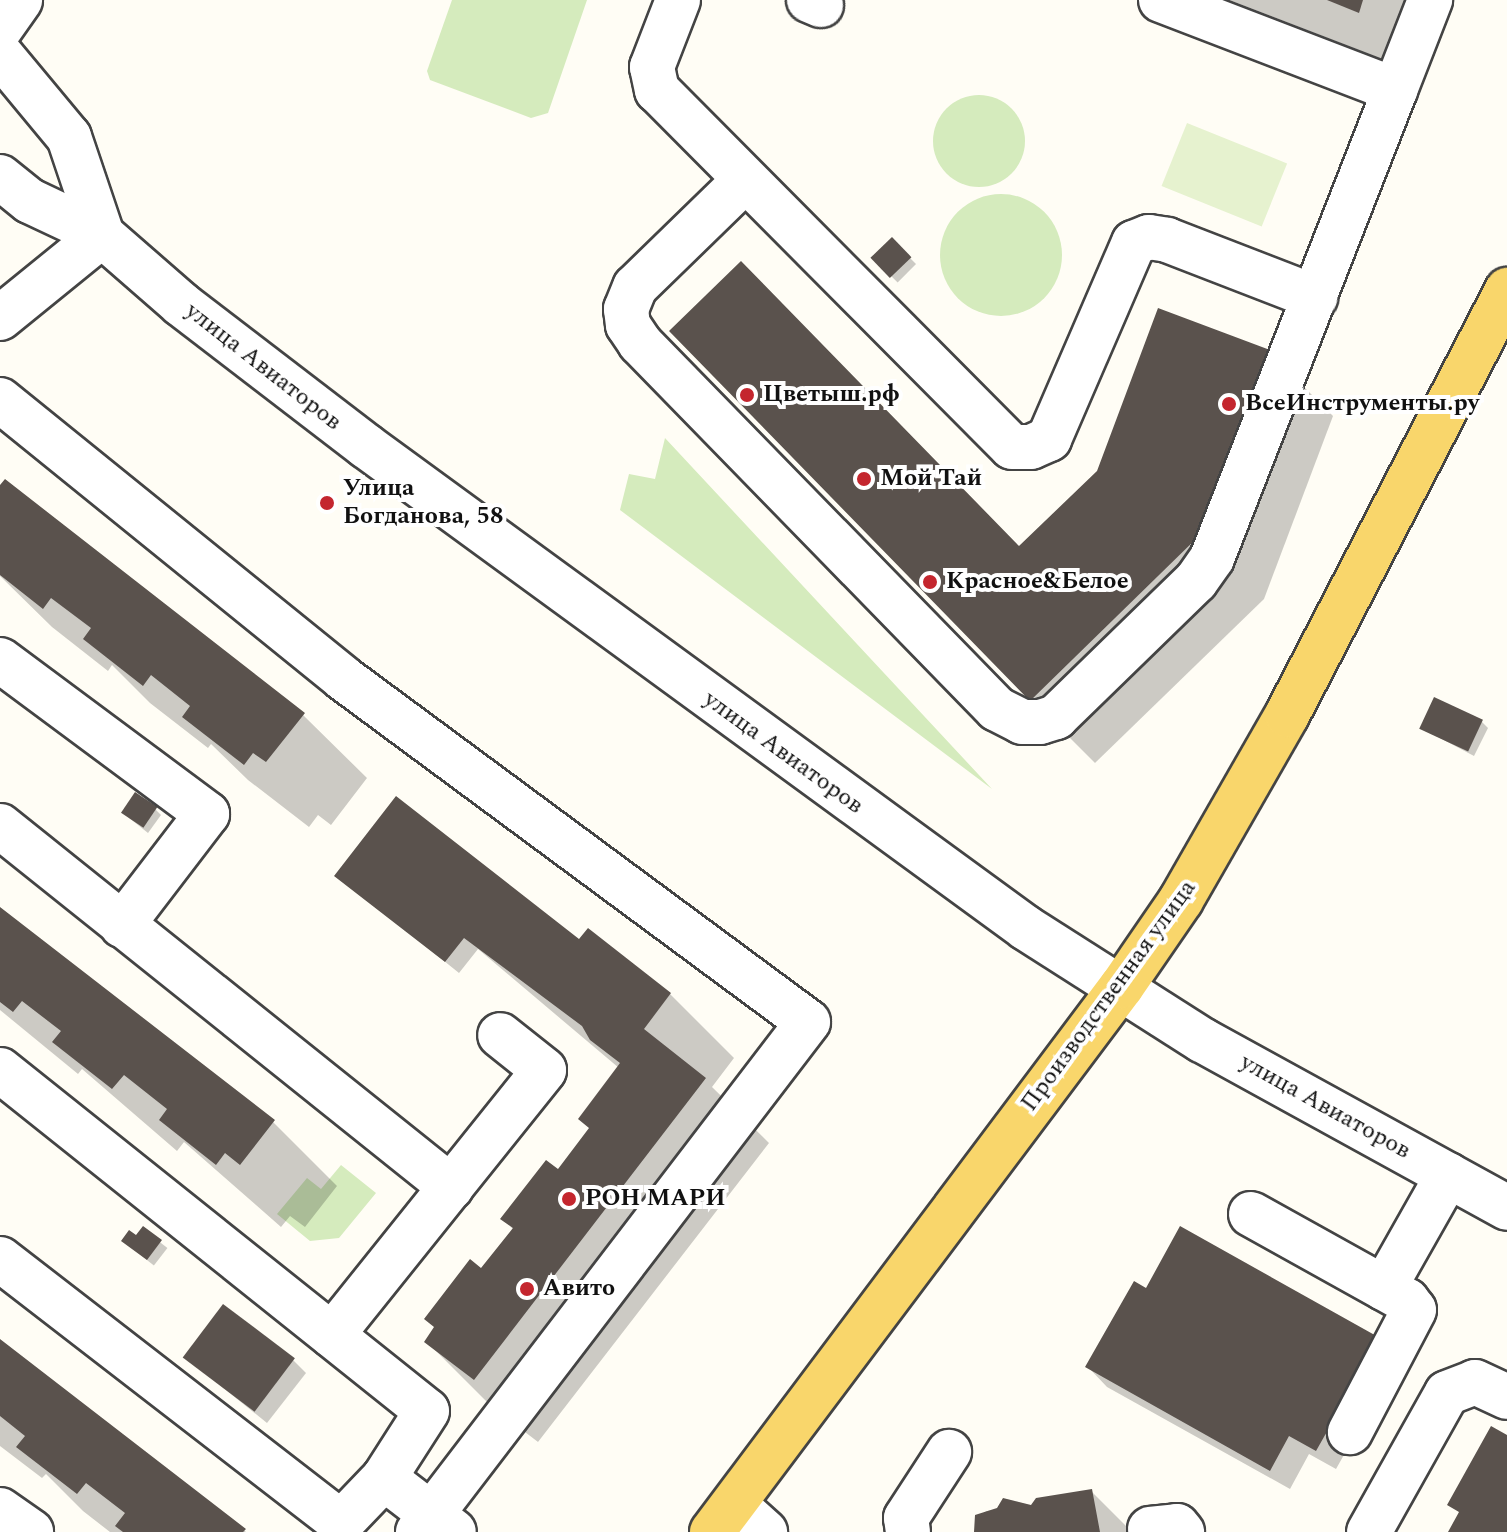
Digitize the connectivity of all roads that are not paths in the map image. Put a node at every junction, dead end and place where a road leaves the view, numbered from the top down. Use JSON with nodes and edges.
{"nodes":[{"id":1,"x":20,"y":0,"type":"edge"},
{"id":2,"x":678,"y":0,"type":"edge"},
{"id":3,"x":1161,"y":0,"type":"edge"},
{"id":4,"x":1430,"y":0,"type":"edge"},
{"id":5,"x":0,"y":29,"type":"edge"},
{"id":6,"x":0,"y":54,"type":"edge"},
{"id":7,"x":1395,"y":90,"type":"junction"},
{"id":8,"x":0,"y":177,"type":"edge"},
{"id":9,"x":745,"y":180,"type":"junction"},
{"id":10,"x":102,"y":235,"type":"junction"},
{"id":11,"x":1507,"y":290,"type":"edge"},
{"id":12,"x":1315,"y":297,"type":"junction"},
{"id":13,"x":0,"y":318,"type":"edge"},
{"id":14,"x":0,"y":400,"type":"edge"},
{"id":15,"x":0,"y":660,"type":"edge"},
{"id":16,"x":0,"y":826,"type":"edge"},
{"id":17,"x":122,"y":925,"type":"junction"},
{"id":18,"x":1122,"y":986,"type":"junction"},
{"id":19,"x":500,"y":1035,"type":"dead end"},
{"id":20,"x":0,"y":1070,"type":"edge"},
{"id":21,"x":1448,"y":1175,"type":"junction"},
{"id":22,"x":451,"y":1187,"type":"junction"},
{"id":23,"x":1507,"y":1208,"type":"edge"},
{"id":24,"x":1251,"y":1214,"type":"dead end"},
{"id":25,"x":0,"y":1259,"type":"edge"},
{"id":26,"x":1384,"y":1288,"type":"junction"},
{"id":27,"x":332,"y":1335,"type":"junction"},
{"id":28,"x":1507,"y":1397,"type":"edge"},
{"id":29,"x":1350,"y":1432,"type":"dead end"},
{"id":30,"x":949,"y":1452,"type":"dead end"},
{"id":31,"x":384,"y":1478,"type":"junction"},
{"id":32,"x":0,"y":1510,"type":"edge"},
{"id":33,"x":737,"y":1523,"type":"edge"},
{"id":34,"x":435,"y":1526,"type":"edge"},
{"id":35,"x":31,"y":1532,"type":"edge"},
{"id":36,"x":908,"y":1532,"type":"edge"},
{"id":37,"x":1369,"y":1532,"type":"edge"}],
"edges":[{"from":1,"to":5,"type":"street"},
{"from":2,"to":9,"type":"street"},
{"from":3,"to":7,"type":"street"},
{"from":4,"to":7,"type":"street"},
{"from":6,"to":10,"type":"street"},
{"from":7,"to":12,"type":"street"},
{"from":8,"to":10,"type":"street","name":"улица Авиаторов"},
{"from":9,"to":12,"type":"street"},
{"from":9,"to":12,"type":"street"},
{"from":10,"to":13,"type":"street"},
{"from":10,"to":18,"type":"street","name":"улица Авиаторов"},
{"from":11,"to":18,"type":"main road","name":"Производственная улица"},
{"from":14,"to":34,"type":"street"},
{"from":15,"to":17,"type":"street"},
{"from":16,"to":17,"type":"street"},
{"from":17,"to":22,"type":"street"},
{"from":18,"to":21,"type":"street","name":"улица Авиаторов"},
{"from":18,"to":33,"type":"main road","name":"Производственная улица"},
{"from":19,"to":22,"type":"street"},
{"from":20,"to":27,"type":"street"},
{"from":21,"to":23,"type":"street","name":"улица Авиаторов"},
{"from":21,"to":26,"type":"street"},
{"from":22,"to":27,"type":"street"},
{"from":24,"to":26,"type":"street"},
{"from":25,"to":31,"type":"street"},
{"from":26,"to":29,"type":"street"},
{"from":27,"to":31,"type":"street"},
{"from":28,"to":37,"type":"street"},
{"from":30,"to":36,"type":"street"},
{"from":31,"to":34,"type":"street"},
{"from":32,"to":35,"type":"street"}]}
